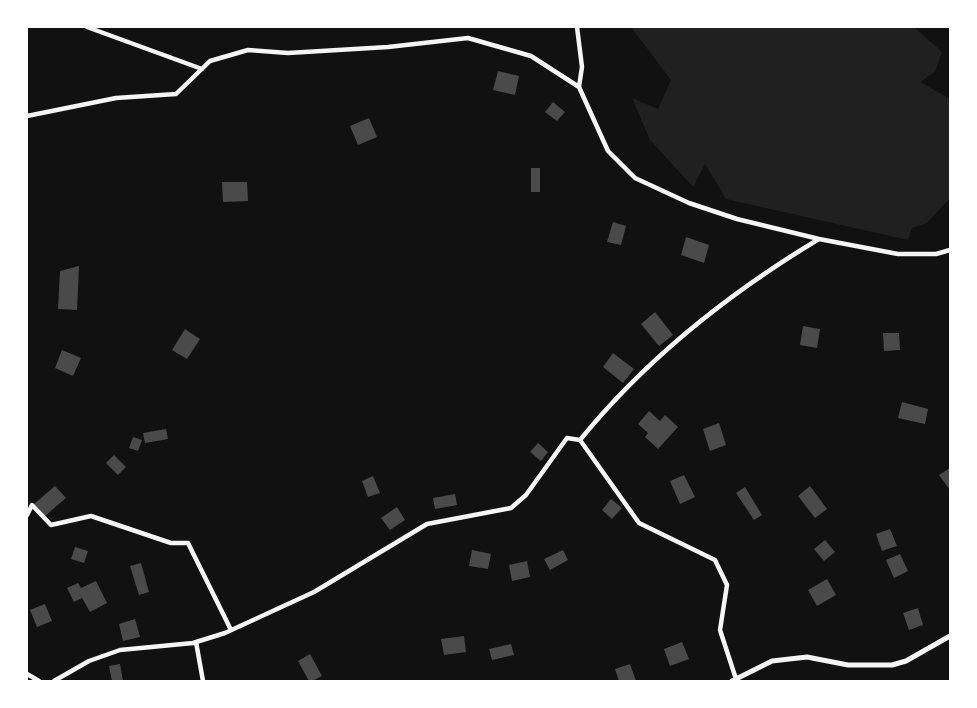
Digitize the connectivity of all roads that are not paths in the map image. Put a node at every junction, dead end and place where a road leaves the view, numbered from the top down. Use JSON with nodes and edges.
{"nodes":[{"id":1,"x":87,"y":27,"type":"edge"},
{"id":2,"x":577,"y":27,"type":"edge"},
{"id":3,"x":202,"y":69,"type":"junction"},
{"id":4,"x":579,"y":87,"type":"junction"},
{"id":5,"x":27,"y":116,"type":"edge"},
{"id":6,"x":819,"y":239,"type":"junction"},
{"id":7,"x":950,"y":250,"type":"edge"},
{"id":8,"x":580,"y":441,"type":"junction"},
{"id":9,"x":27,"y":515,"type":"edge"},
{"id":10,"x":231,"y":630,"type":"junction"},
{"id":11,"x":950,"y":636,"type":"edge"},
{"id":12,"x":196,"y":642,"type":"junction"},
{"id":13,"x":27,"y":674,"type":"edge"},
{"id":14,"x":734,"y":680,"type":"edge"},
{"id":15,"x":39,"y":681,"type":"edge"},
{"id":16,"x":54,"y":681,"type":"edge"},
{"id":17,"x":203,"y":681,"type":"edge"}],
"edges":[{"from":1,"to":3,"type":"street"},
{"from":2,"to":4,"type":"street"},
{"from":3,"to":4,"type":"street"},
{"from":3,"to":5,"type":"street"},
{"from":4,"to":6,"type":"street"},
{"from":6,"to":7,"type":"street"},
{"from":6,"to":8,"type":"street"},
{"from":8,"to":10,"type":"street"},
{"from":8,"to":14,"type":"street"},
{"from":9,"to":10,"type":"street"},
{"from":10,"to":12,"type":"street"},
{"from":11,"to":14,"type":"street"},
{"from":12,"to":16,"type":"street"},
{"from":12,"to":17,"type":"street"},
{"from":13,"to":15,"type":"street"}]}
